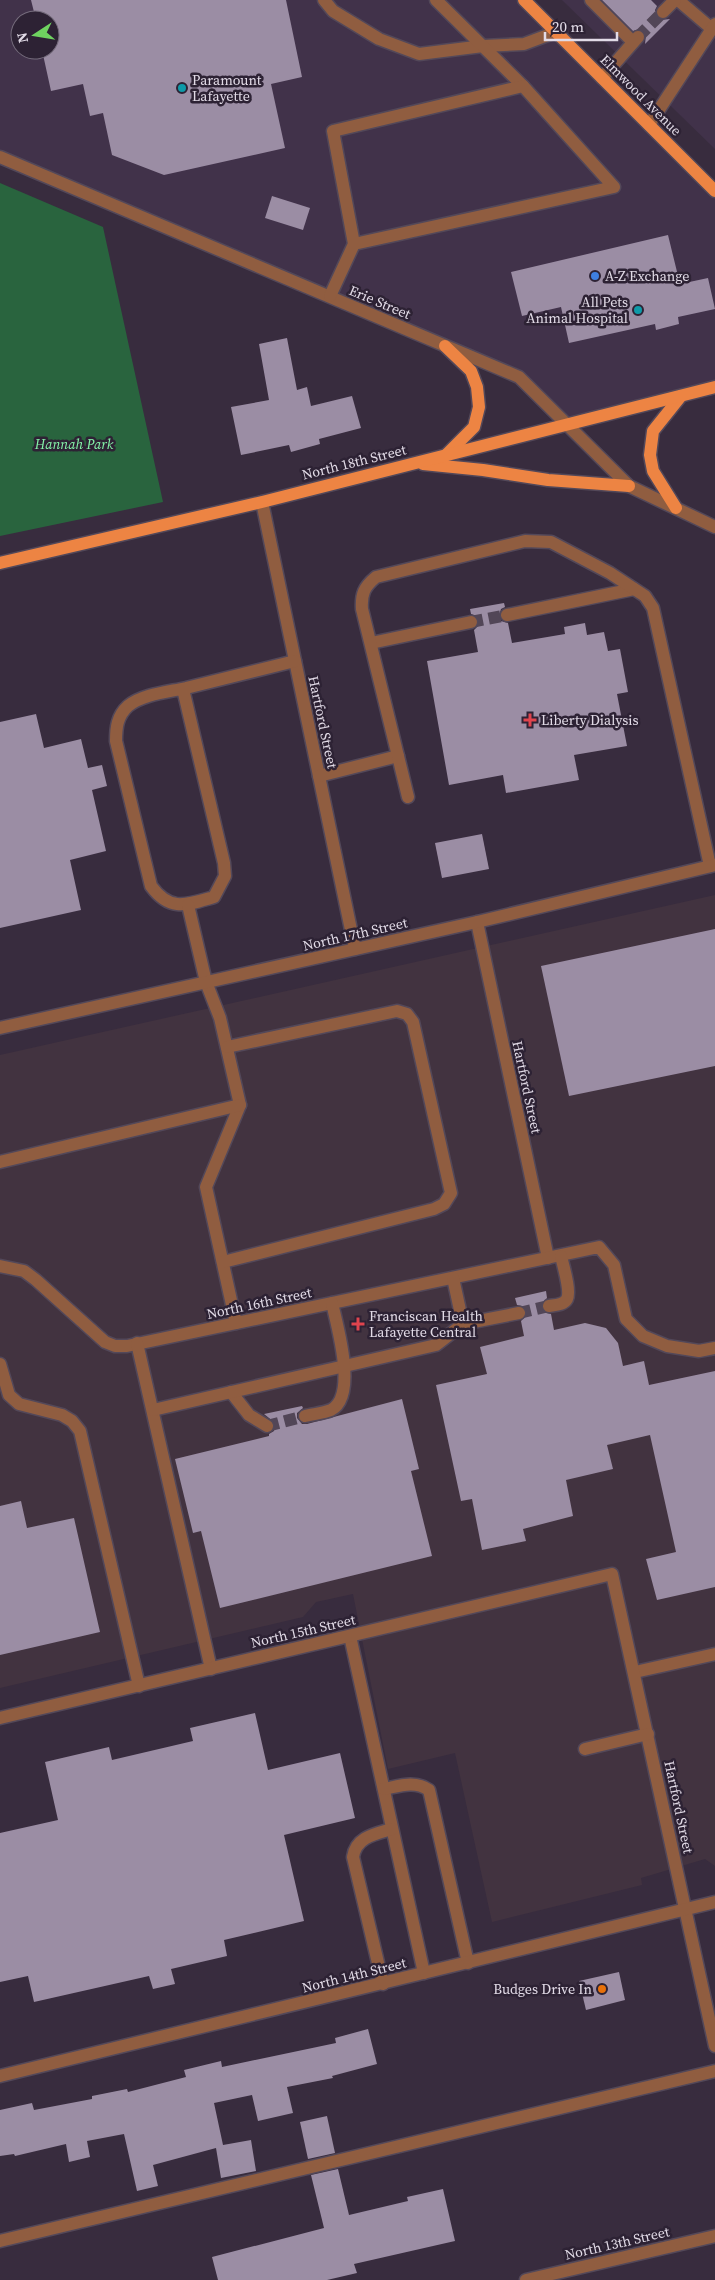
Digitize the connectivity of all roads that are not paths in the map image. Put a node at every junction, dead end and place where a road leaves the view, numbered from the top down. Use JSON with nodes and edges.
{"nodes":[{"id":1,"x":324,"y":0,"type":"edge"},
{"id":2,"x":436,"y":0,"type":"edge"},
{"id":3,"x":524,"y":0,"type":"edge"},
{"id":4,"x":591,"y":0,"type":"edge"},
{"id":5,"x":677,"y":0,"type":"edge"},
{"id":6,"x":663,"y":12,"type":"tunnel mouth"},
{"id":7,"x":713,"y":27,"type":"edge"},
{"id":8,"x":556,"y":32,"type":"junction"},
{"id":9,"x":483,"y":46,"type":"junction"},
{"id":10,"x":602,"y":78,"type":"junction"},
{"id":11,"x":523,"y":86,"type":"junction"},
{"id":12,"x":649,"y":125,"type":"junction"},
{"id":13,"x":0,"y":157,"type":"edge"},
{"id":14,"x":715,"y":192,"type":"edge"},
{"id":15,"x":354,"y":244,"type":"junction"},
{"id":16,"x":330,"y":296,"type":"junction"},
{"id":17,"x":445,"y":346,"type":"junction"},
{"id":18,"x":715,"y":387,"type":"edge"},
{"id":19,"x":681,"y":396,"type":"junction"},
{"id":20,"x":566,"y":425,"type":"junction"},
{"id":21,"x":446,"y":455,"type":"junction"},
{"id":22,"x":414,"y":463,"type":"junction"},
{"id":23,"x":629,"y":486,"type":"junction"},
{"id":24,"x":262,"y":502,"type":"junction"},
{"id":25,"x":676,"y":508,"type":"junction"},
{"id":26,"x":715,"y":527,"type":"edge"},
{"id":27,"x":0,"y":563,"type":"edge"},
{"id":28,"x":634,"y":589,"type":"junction"},
{"id":29,"x":508,"y":615,"type":"tunnel mouth"},
{"id":30,"x":471,"y":622,"type":"tunnel mouth"},
{"id":31,"x":371,"y":643,"type":"junction"},
{"id":32,"x":295,"y":661,"type":"junction"},
{"id":33,"x":183,"y":688,"type":"junction"},
{"id":34,"x":398,"y":756,"type":"junction"},
{"id":35,"x":319,"y":776,"type":"junction"},
{"id":36,"x":408,"y":797,"type":"dead end"},
{"id":37,"x":713,"y":865,"type":"edge"},
{"id":38,"x":188,"y":905,"type":"junction"},
{"id":39,"x":476,"y":922,"type":"junction"},
{"id":40,"x":355,"y":949,"type":"junction"},
{"id":41,"x":206,"y":982,"type":"junction"},
{"id":42,"x":0,"y":1028,"type":"edge"},
{"id":43,"x":227,"y":1047,"type":"junction"},
{"id":44,"x":240,"y":1105,"type":"junction"},
{"id":45,"x":0,"y":1162,"type":"edge"},
{"id":46,"x":555,"y":1257,"type":"junction"},
{"id":47,"x":223,"y":1262,"type":"junction"},
{"id":48,"x":0,"y":1266,"type":"edge"},
{"id":49,"x":453,"y":1278,"type":"junction"},
{"id":50,"x":332,"y":1303,"type":"junction"},
{"id":51,"x":549,"y":1306,"type":"tunnel mouth"},
{"id":52,"x":519,"y":1313,"type":"tunnel mouth"},
{"id":53,"x":236,"y":1323,"type":"junction"},
{"id":54,"x":463,"y":1324,"type":"junction"},
{"id":55,"x":137,"y":1344,"type":"junction"},
{"id":56,"x":715,"y":1348,"type":"edge"},
{"id":57,"x":0,"y":1364,"type":"edge"},
{"id":58,"x":345,"y":1366,"type":"junction"},
{"id":59,"x":231,"y":1392,"type":"junction"},
{"id":60,"x":153,"y":1410,"type":"junction"},
{"id":61,"x":305,"y":1416,"type":"tunnel mouth"},
{"id":62,"x":267,"y":1426,"type":"dead end"},
{"id":63,"x":612,"y":1574,"type":"joint"},
{"id":64,"x":350,"y":1636,"type":"junction"},
{"id":65,"x":715,"y":1654,"type":"edge"},
{"id":66,"x":211,"y":1669,"type":"junction"},
{"id":67,"x":635,"y":1672,"type":"junction"},
{"id":68,"x":139,"y":1686,"type":"junction"},
{"id":69,"x":0,"y":1718,"type":"edge"},
{"id":70,"x":648,"y":1734,"type":"junction"},
{"id":71,"x":585,"y":1749,"type":"dead end"},
{"id":72,"x":384,"y":1789,"type":"junction"},
{"id":73,"x":392,"y":1830,"type":"junction"},
{"id":74,"x":715,"y":1902,"type":"edge"},
{"id":75,"x":685,"y":1909,"type":"junction"},
{"id":76,"x":468,"y":1963,"type":"junction"},
{"id":77,"x":424,"y":1973,"type":"junction"},
{"id":78,"x":383,"y":1984,"type":"junction"},
{"id":79,"x":715,"y":2046,"type":"edge"},
{"id":80,"x":715,"y":2071,"type":"edge"},
{"id":81,"x":0,"y":2076,"type":"edge"},
{"id":82,"x":715,"y":2236,"type":"edge"},
{"id":83,"x":0,"y":2241,"type":"edge"},
{"id":84,"x":562,"y":2276,"type":"edge"},
{"id":85,"x":526,"y":2280,"type":"edge"}],
"edges":[{"from":1,"to":9,"type":"street"},
{"from":2,"to":9,"type":"street"},
{"from":3,"to":8,"type":"main road","name":"Elmwood Avenue"},
{"from":4,"to":10,"type":"street"},
{"from":5,"to":6,"type":"street"},
{"from":5,"to":7,"type":"street"},
{"from":7,"to":12,"type":"street"},
{"from":8,"to":9,"type":"street"},
{"from":8,"to":10,"type":"main road","name":"Elmwood Avenue"},
{"from":9,"to":11,"type":"street"},
{"from":10,"to":12,"type":"main road","name":"Elmwood Avenue"},
{"from":11,"to":15,"type":"street"},
{"from":11,"to":15,"type":"street"},
{"from":12,"to":14,"type":"main road","name":"Elmwood Avenue"},
{"from":13,"to":16,"type":"street","name":"Erie Street"},
{"from":15,"to":16,"type":"street"},
{"from":16,"to":17,"type":"street","name":"Erie Street"},
{"from":17,"to":20,"type":"street","name":"Erie Street"},
{"from":17,"to":21,"type":"main road"},
{"from":18,"to":19,"type":"main road","name":"North 18th Street"},
{"from":19,"to":20,"type":"main road","name":"North 18th Street"},
{"from":19,"to":25,"type":"main road"},
{"from":20,"to":21,"type":"main road","name":"North 18th Street"},
{"from":20,"to":23,"type":"street","name":"Erie Street"},
{"from":21,"to":22,"type":"main road","name":"North 18th Street"},
{"from":22,"to":23,"type":"main road"},
{"from":22,"to":24,"type":"main road","name":"North 18th Street"},
{"from":23,"to":25,"type":"street","name":"Erie Street"},
{"from":24,"to":27,"type":"main road","name":"North 18th Street"},
{"from":24,"to":32,"type":"street","name":"Hartford Street"},
{"from":25,"to":26,"type":"street","name":"Erie Street"},
{"from":28,"to":29,"type":"street"},
{"from":28,"to":31,"type":"street"},
{"from":28,"to":37,"type":"street"},
{"from":30,"to":31,"type":"street"},
{"from":31,"to":34,"type":"street"},
{"from":32,"to":33,"type":"street"},
{"from":32,"to":35,"type":"street","name":"Hartford Street"},
{"from":33,"to":38,"type":"street"},
{"from":33,"to":38,"type":"street"},
{"from":34,"to":35,"type":"street"},
{"from":34,"to":36,"type":"street"},
{"from":35,"to":40,"type":"street","name":"Hartford Street"},
{"from":37,"to":39,"type":"street","name":"North 17th Street"},
{"from":38,"to":41,"type":"street"},
{"from":39,"to":40,"type":"street","name":"North 17th Street"},
{"from":39,"to":46,"type":"street","name":"Hartford Street"},
{"from":40,"to":41,"type":"street","name":"North 17th Street"},
{"from":41,"to":42,"type":"street","name":"North 17th Street"},
{"from":41,"to":43,"type":"street"},
{"from":43,"to":44,"type":"street"},
{"from":43,"to":47,"type":"street"},
{"from":44,"to":45,"type":"street"},
{"from":44,"to":47,"type":"street"},
{"from":46,"to":49,"type":"street","name":"North 16th Street"},
{"from":46,"to":51,"type":"street","name":"Hartford Street"},
{"from":46,"to":56,"type":"street","name":"North 16th Street"},
{"from":47,"to":53,"type":"street"},
{"from":48,"to":55,"type":"street","name":"North 16th Street"},
{"from":49,"to":50,"type":"street","name":"North 16th Street"},
{"from":49,"to":54,"type":"street"},
{"from":50,"to":53,"type":"street","name":"North 16th Street"},
{"from":50,"to":58,"type":"street"},
{"from":52,"to":54,"type":"street"},
{"from":53,"to":55,"type":"street","name":"North 16th Street"},
{"from":54,"to":58,"type":"street"},
{"from":55,"to":60,"type":"street"},
{"from":57,"to":68,"type":"street"},
{"from":58,"to":59,"type":"street"},
{"from":58,"to":61,"type":"street"},
{"from":59,"to":60,"type":"street"},
{"from":59,"to":62,"type":"street"},
{"from":60,"to":66,"type":"street"},
{"from":63,"to":64,"type":"street","name":"North 15th Street"},
{"from":63,"to":67,"type":"street","name":"Hartford Street"},
{"from":64,"to":66,"type":"street","name":"North 15th Street"},
{"from":64,"to":72,"type":"street"},
{"from":65,"to":67,"type":"street"},
{"from":66,"to":68,"type":"street","name":"North 15th Street"},
{"from":67,"to":70,"type":"street","name":"Hartford Street"},
{"from":68,"to":69,"type":"street","name":"North 15th Street"},
{"from":70,"to":71,"type":"street"},
{"from":70,"to":75,"type":"street","name":"Hartford Street"},
{"from":72,"to":73,"type":"street"},
{"from":72,"to":76,"type":"street"},
{"from":73,"to":77,"type":"street"},
{"from":73,"to":78,"type":"street"},
{"from":74,"to":75,"type":"street","name":"North 14th Street"},
{"from":75,"to":76,"type":"street","name":"North 14th Street"},
{"from":75,"to":79,"type":"street","name":"Hartford Street"},
{"from":76,"to":77,"type":"street","name":"North 14th Street"},
{"from":77,"to":78,"type":"street","name":"North 14th Street"},
{"from":78,"to":81,"type":"street","name":"North 14th Street"},
{"from":80,"to":83,"type":"street"},
{"from":82,"to":84,"type":"street","name":"North 13th Street"},
{"from":84,"to":85,"type":"street","name":"North 13th Street"}]}
